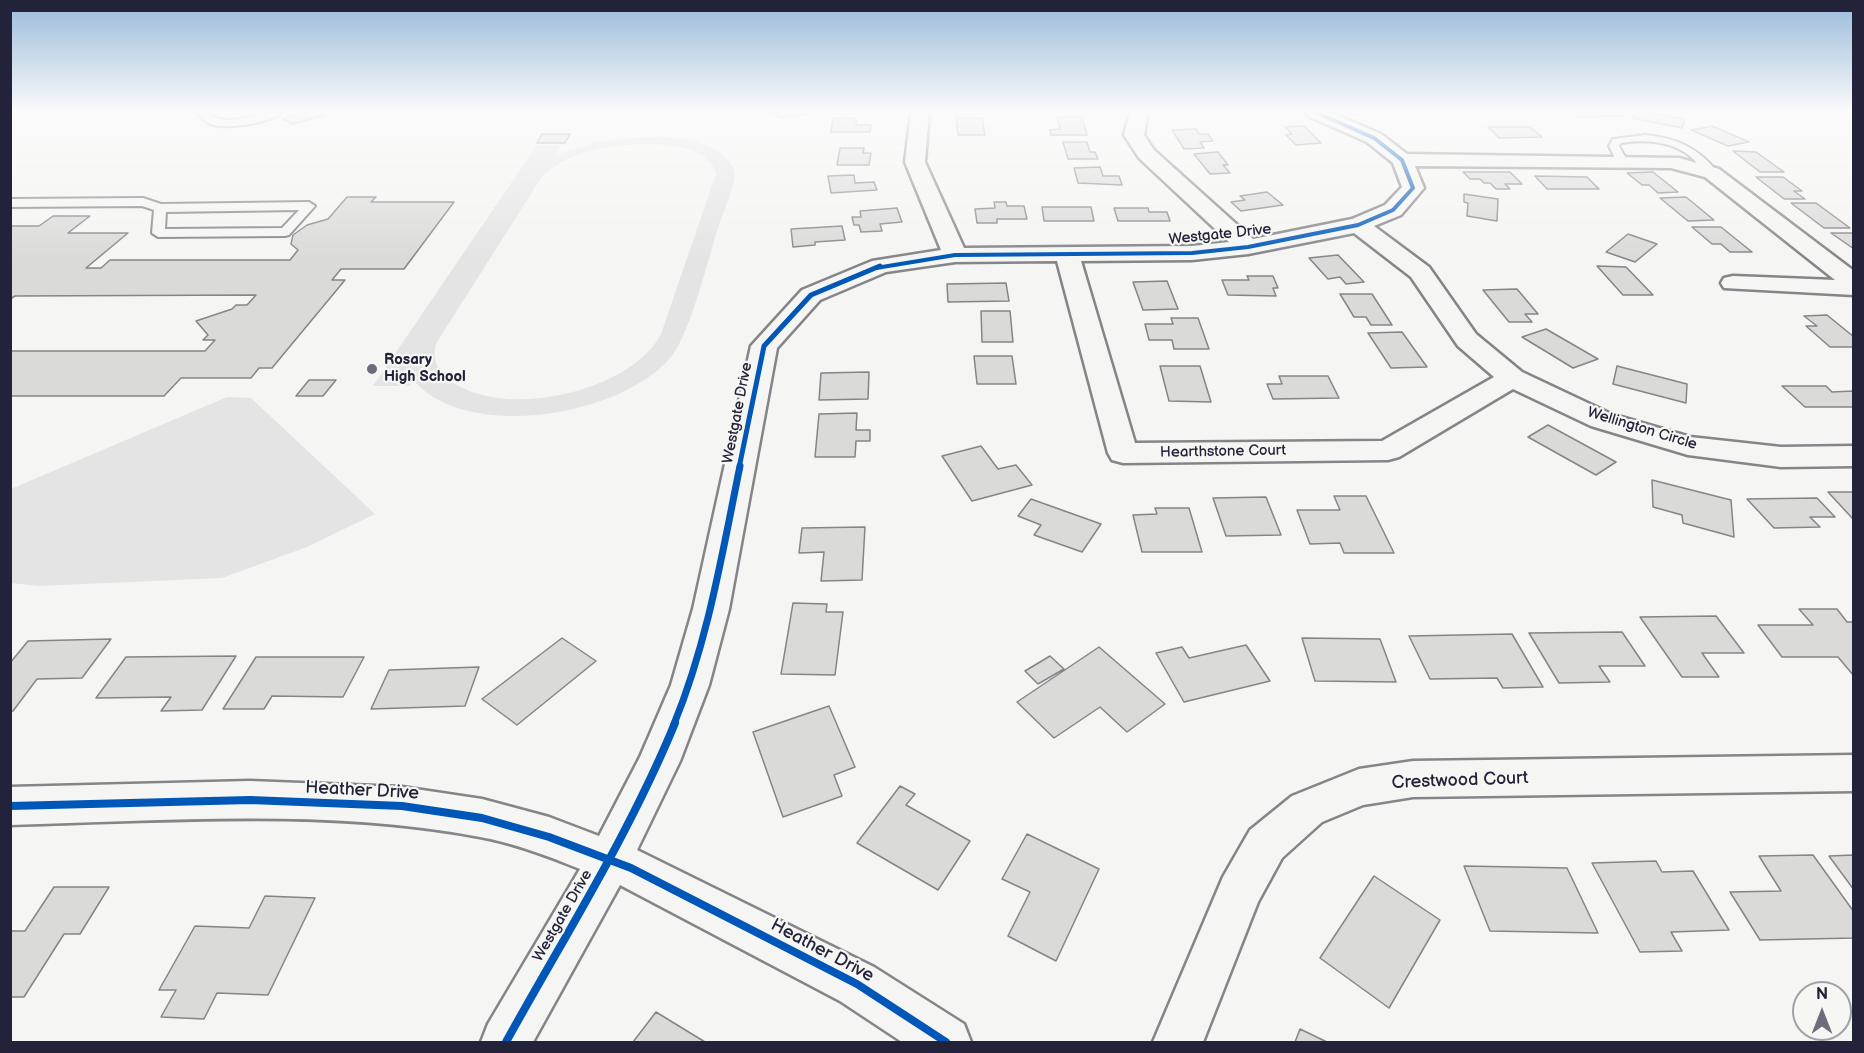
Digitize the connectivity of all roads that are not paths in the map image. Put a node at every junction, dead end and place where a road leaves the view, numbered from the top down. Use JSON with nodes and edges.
{"nodes":[{"id":1,"x":915,"y":161,"type":"edge"},
{"id":2,"x":1154,"y":161,"type":"edge"},
{"id":3,"x":1402,"y":161,"type":"edge"},
{"id":4,"x":1527,"y":161,"type":"edge"},
{"id":5,"x":10,"y":204,"type":"edge"},
{"id":6,"x":160,"y":208,"type":"junction"},
{"id":7,"x":1358,"y":225,"type":"junction"},
{"id":8,"x":1248,"y":247,"type":"junction"},
{"id":9,"x":1067,"y":253,"type":"junction"},
{"id":10,"x":955,"y":255,"type":"junction"},
{"id":11,"x":1733,"y":283,"type":"dead end"},
{"id":12,"x":1854,"y":286,"type":"edge"},
{"id":13,"x":1512,"y":378,"type":"junction"},
{"id":14,"x":1854,"y":456,"type":"edge"},
{"id":15,"x":1854,"y":773,"type":"edge"},
{"id":16,"x":10,"y":806,"type":"edge"},
{"id":17,"x":610,"y":860,"type":"junction"},
{"id":18,"x":506,"y":1042,"type":"edge"},
{"id":19,"x":946,"y":1042,"type":"edge"},
{"id":20,"x":1178,"y":1042,"type":"edge"}],
"edges":[{"from":1,"to":10,"type":"street"},
{"from":2,"to":8,"type":"street"},
{"from":3,"to":7,"type":"street","name":"Westgate Drive"},
{"from":4,"to":12,"type":"street"},
{"from":5,"to":6,"type":"lane"},
{"from":6,"to":6,"type":"lane"},
{"from":7,"to":8,"type":"street","name":"Westgate Drive"},
{"from":7,"to":13,"type":"street","name":"Wellington Circle"},
{"from":8,"to":9,"type":"street","name":"Westgate Drive"},
{"from":9,"to":10,"type":"street","name":"Westgate Drive"},
{"from":9,"to":13,"type":"street","name":"Hearthstone Court"},
{"from":10,"to":17,"type":"street","name":"Westgate Drive"},
{"from":11,"to":12,"type":"street"},
{"from":13,"to":14,"type":"street","name":"Wellington Circle"},
{"from":15,"to":20,"type":"street","name":"Crestwood Court"},
{"from":16,"to":17,"type":"street","name":"Heather Drive"},
{"from":17,"to":18,"type":"street","name":"Westgate Drive"},
{"from":17,"to":19,"type":"street","name":"Heather Drive"}]}
